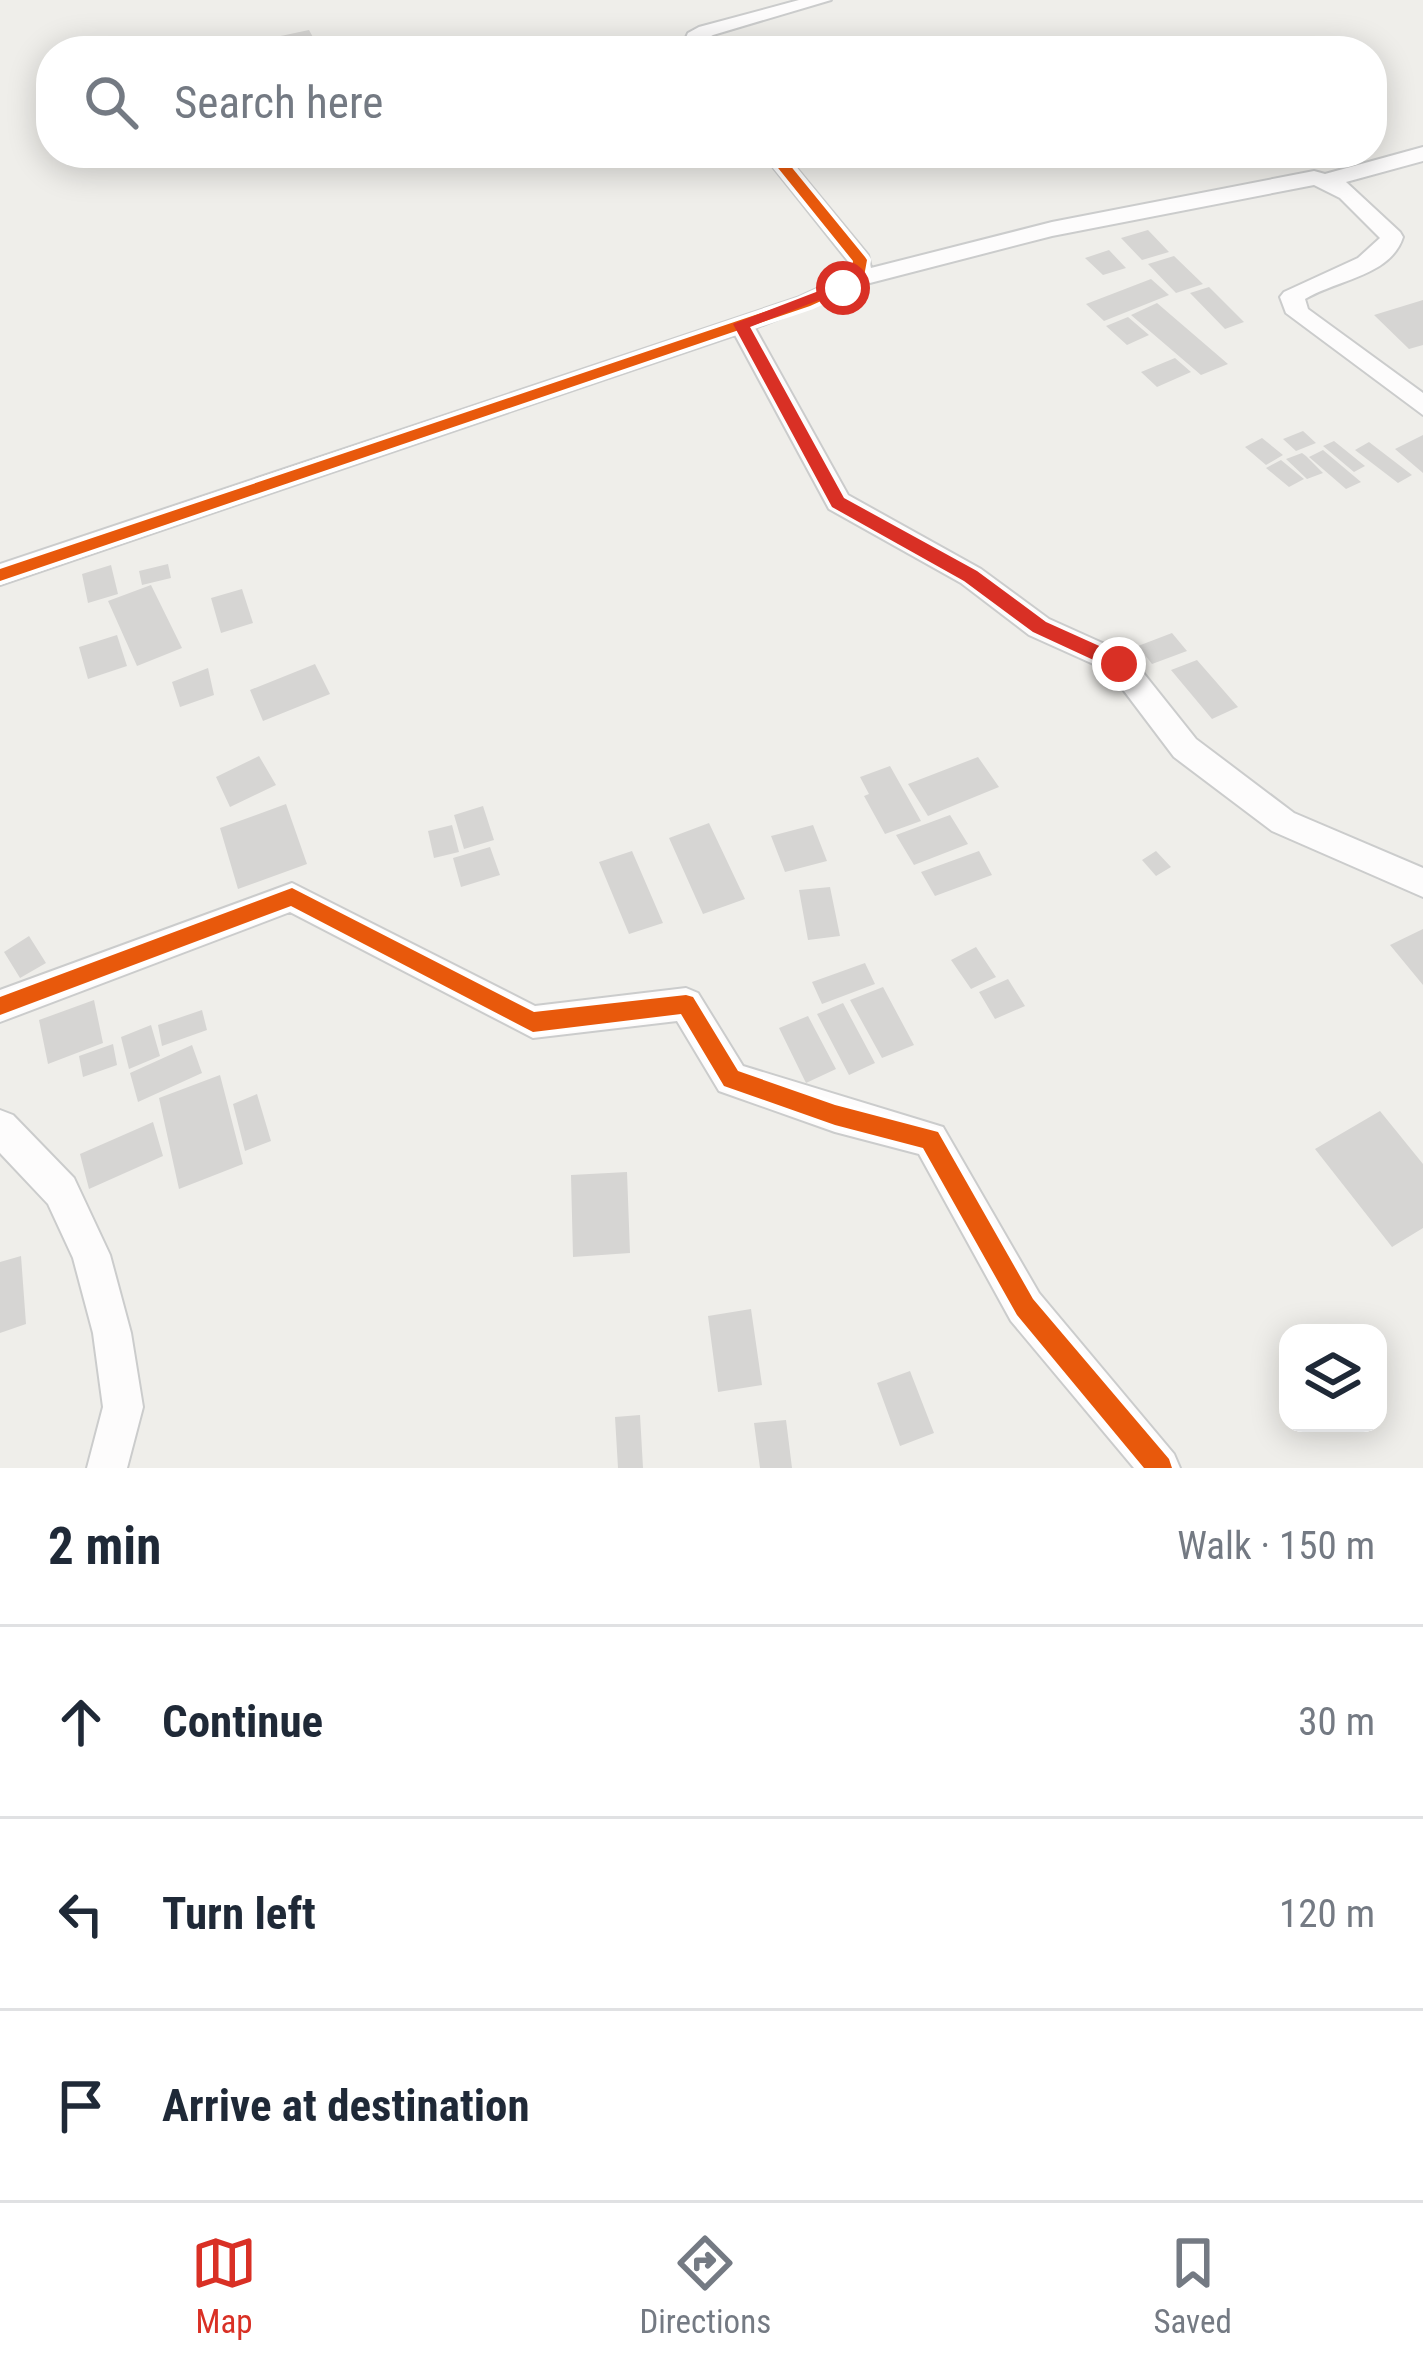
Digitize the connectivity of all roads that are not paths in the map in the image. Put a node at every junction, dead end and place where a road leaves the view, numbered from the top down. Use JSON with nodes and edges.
{"nodes":[{"id":1,"x":821,"y":0,"type":"edge"},
{"id":2,"x":697,"y":36,"type":"edge"},
{"id":3,"x":1423,"y":154,"type":"edge"},
{"id":4,"x":1387,"y":164,"type":"edge"},
{"id":5,"x":785,"y":168,"type":"edge"},
{"id":6,"x":1374,"y":168,"type":"edge"},
{"id":7,"x":1328,"y":181,"type":"junction"},
{"id":8,"x":858,"y":279,"type":"junction"},
{"id":9,"x":741,"y":324,"type":"junction"},
{"id":10,"x":1423,"y":406,"type":"edge"},
{"id":11,"x":0,"y":575,"type":"edge"},
{"id":12,"x":1423,"y":883,"type":"edge"},
{"id":13,"x":0,"y":1006,"type":"edge"},
{"id":14,"x":0,"y":1127,"type":"edge"},
{"id":15,"x":107,"y":1468,"type":"edge"},
{"id":16,"x":1160,"y":1468,"type":"edge"}],
"edges":[{"from":1,"to":2,"type":"street"},
{"from":3,"to":4,"type":"street"},
{"from":5,"to":8,"type":"street"},
{"from":6,"to":7,"type":"street"},
{"from":7,"to":8,"type":"street"},
{"from":7,"to":10,"type":"street"},
{"from":8,"to":9,"type":"street"},
{"from":9,"to":11,"type":"street"},
{"from":9,"to":12,"type":"street"},
{"from":13,"to":16,"type":"street"},
{"from":14,"to":15,"type":"street"}]}
